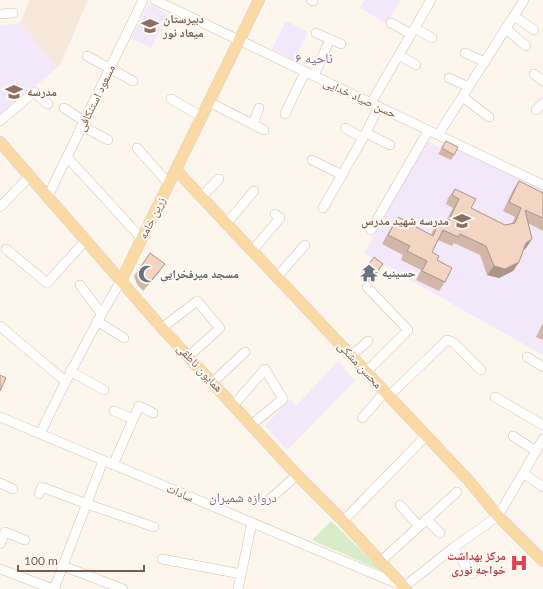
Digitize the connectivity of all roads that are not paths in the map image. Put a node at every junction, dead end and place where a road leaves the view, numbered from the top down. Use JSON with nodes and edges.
{"nodes":[{"id":1,"x":144,"y":0,"type":"edge"},
{"id":2,"x":155,"y":0,"type":"edge"},
{"id":3,"x":259,"y":0,"type":"edge"},
{"id":4,"x":431,"y":0,"type":"edge"},
{"id":5,"x":524,"y":0,"type":"edge"},
{"id":6,"x":13,"y":13,"type":"dead end"},
{"id":7,"x":0,"y":14,"type":"edge"},
{"id":8,"x":514,"y":16,"type":"junction"},
{"id":9,"x":391,"y":23,"type":"dead end"},
{"id":10,"x":506,"y":29,"type":"junction"},
{"id":11,"x":534,"y":30,"type":"dead end"},
{"id":12,"x":413,"y":31,"type":"junction"},
{"id":13,"x":316,"y":33,"type":"dead end"},
{"id":14,"x":432,"y":38,"type":"dead end"},
{"id":15,"x":330,"y":39,"type":"junction"},
{"id":16,"x":239,"y":40,"type":"junction"},
{"id":17,"x":341,"y":44,"type":"dead end"},
{"id":18,"x":526,"y":46,"type":"dead end"},
{"id":19,"x":465,"y":54,"type":"dead end"},
{"id":20,"x":399,"y":55,"type":"junction"},
{"id":21,"x":87,"y":56,"type":"dead end"},
{"id":22,"x":484,"y":62,"type":"junction"},
{"id":23,"x":416,"y":65,"type":"dead end"},
{"id":24,"x":110,"y":68,"type":"junction"},
{"id":25,"x":305,"y":72,"type":"junction"},
{"id":26,"x":534,"y":74,"type":"dead end"},
{"id":27,"x":314,"y":76,"type":"junction"},
{"id":28,"x":449,"y":78,"type":"dead end"},
{"id":29,"x":133,"y":81,"type":"dead end"},
{"id":30,"x":543,"y":81,"type":"edge"},
{"id":31,"x":469,"y":87,"type":"junction"},
{"id":32,"x":462,"y":97,"type":"junction"},
{"id":33,"x":172,"y":99,"type":"dead end"},
{"id":34,"x":209,"y":102,"type":"junction"},
{"id":35,"x":543,"y":103,"type":"edge"},
{"id":36,"x":48,"y":104,"type":"dead end"},
{"id":37,"x":375,"y":105,"type":"junction"},
{"id":38,"x":64,"y":108,"type":"dead end"},
{"id":39,"x":259,"y":108,"type":"dead end"},
{"id":40,"x":536,"y":110,"type":"dead end"},
{"id":41,"x":285,"y":114,"type":"dead end"},
{"id":42,"x":202,"y":117,"type":"junction"},
{"id":43,"x":489,"y":117,"type":"dead end"},
{"id":44,"x":0,"y":121,"type":"edge"},
{"id":45,"x":83,"y":124,"type":"junction"},
{"id":46,"x":253,"y":124,"type":"junction"},
{"id":47,"x":345,"y":128,"type":"dead end"},
{"id":48,"x":264,"y":130,"type":"dead end"},
{"id":49,"x":428,"y":131,"type":"junction"},
{"id":50,"x":365,"y":135,"type":"junction"},
{"id":51,"x":438,"y":135,"type":"junction"},
{"id":52,"x":108,"y":140,"type":"dead end"},
{"id":53,"x":0,"y":142,"type":"edge"},
{"id":54,"x":390,"y":145,"type":"dead end"},
{"id":55,"x":138,"y":148,"type":"dead end"},
{"id":56,"x":66,"y":158,"type":"junction"},
{"id":57,"x":312,"y":160,"type":"dead end"},
{"id":58,"x":176,"y":170,"type":"junction"},
{"id":59,"x":342,"y":175,"type":"junction"},
{"id":60,"x":30,"y":176,"type":"junction"},
{"id":61,"x":219,"y":179,"type":"dead end"},
{"id":62,"x":169,"y":184,"type":"junction"},
{"id":63,"x":543,"y":186,"type":"edge"},
{"id":64,"x":254,"y":190,"type":"dead end"},
{"id":65,"x":48,"y":196,"type":"junction"},
{"id":66,"x":201,"y":197,"type":"junction"},
{"id":67,"x":0,"y":207,"type":"edge"},
{"id":68,"x":323,"y":208,"type":"dead end"},
{"id":69,"x":275,"y":214,"type":"dead end"},
{"id":70,"x":226,"y":224,"type":"junction"},
{"id":71,"x":371,"y":230,"type":"dead end"},
{"id":72,"x":142,"y":239,"type":"junction"},
{"id":73,"x":86,"y":240,"type":"junction"},
{"id":74,"x":305,"y":245,"type":"dead end"},
{"id":75,"x":6,"y":249,"type":"dead end"},
{"id":76,"x":252,"y":251,"type":"junction"},
{"id":77,"x":277,"y":277,"type":"junction"},
{"id":78,"x":121,"y":281,"type":"junction"},
{"id":79,"x":80,"y":285,"type":"dead end"},
{"id":80,"x":367,"y":286,"type":"dead end"},
{"id":81,"x":99,"y":317,"type":"junction"},
{"id":82,"x":0,"y":326,"type":"edge"},
{"id":83,"x":162,"y":328,"type":"junction"},
{"id":84,"x":124,"y":338,"type":"dead end"},
{"id":85,"x":368,"y":341,"type":"dead end"},
{"id":86,"x":245,"y":352,"type":"dead end"},
{"id":87,"x":189,"y":356,"type":"junction"},
{"id":88,"x":351,"y":356,"type":"junction"},
{"id":89,"x":527,"y":357,"type":"dead end"},
{"id":90,"x":543,"y":367,"type":"edge"},
{"id":91,"x":481,"y":370,"type":"dead end"},
{"id":92,"x":70,"y":371,"type":"junction"},
{"id":93,"x":366,"y":372,"type":"junction"},
{"id":94,"x":65,"y":381,"type":"junction"},
{"id":95,"x":213,"y":382,"type":"junction"},
{"id":96,"x":104,"y":390,"type":"dead end"},
{"id":97,"x":387,"y":394,"type":"junction"},
{"id":98,"x":495,"y":397,"type":"dead end"},
{"id":99,"x":233,"y":406,"type":"junction"},
{"id":100,"x":114,"y":411,"type":"dead end"},
{"id":101,"x":153,"y":413,"type":"dead end"},
{"id":102,"x":0,"y":417,"type":"edge"},
{"id":103,"x":362,"y":418,"type":"dead end"},
{"id":104,"x":133,"y":419,"type":"junction"},
{"id":105,"x":251,"y":425,"type":"junction"},
{"id":106,"x":543,"y":425,"type":"edge"},
{"id":107,"x":40,"y":434,"type":"junction"},
{"id":108,"x":426,"y":436,"type":"junction"},
{"id":109,"x":513,"y":436,"type":"dead end"},
{"id":110,"x":543,"y":439,"type":"edge"},
{"id":111,"x":536,"y":451,"type":"junction"},
{"id":112,"x":103,"y":461,"type":"junction"},
{"id":113,"x":113,"y":465,"type":"junction"},
{"id":114,"x":523,"y":473,"type":"junction"},
{"id":115,"x":297,"y":475,"type":"junction"},
{"id":116,"x":1,"y":487,"type":"edge"},
{"id":117,"x":543,"y":487,"type":"edge"},
{"id":118,"x":13,"y":489,"type":"dead end"},
{"id":119,"x":457,"y":492,"type":"dead end"},
{"id":120,"x":39,"y":494,"type":"dead end"},
{"id":121,"x":269,"y":500,"type":"dead end"},
{"id":122,"x":87,"y":504,"type":"junction"},
{"id":123,"x":400,"y":505,"type":"dead end"},
{"id":124,"x":498,"y":516,"type":"junction"},
{"id":125,"x":426,"y":519,"type":"junction"},
{"id":126,"x":343,"y":521,"type":"junction"},
{"id":127,"x":252,"y":523,"type":"junction"},
{"id":128,"x":419,"y":526,"type":"junction"},
{"id":129,"x":154,"y":527,"type":"dead end"},
{"id":130,"x":440,"y":533,"type":"dead end"},
{"id":131,"x":24,"y":540,"type":"dead end"},
{"id":132,"x":0,"y":544,"type":"edge"},
{"id":133,"x":453,"y":548,"type":"junction"},
{"id":134,"x":162,"y":559,"type":"dead end"},
{"id":135,"x":380,"y":562,"type":"junction"},
{"id":136,"x":543,"y":562,"type":"edge"},
{"id":137,"x":63,"y":566,"type":"junction"},
{"id":138,"x":0,"y":570,"type":"edge"},
{"id":139,"x":241,"y":574,"type":"junction"},
{"id":140,"x":472,"y":574,"type":"dead end"},
{"id":141,"x":404,"y":588,"type":"edge"},
{"id":142,"x":53,"y":589,"type":"edge"},
{"id":143,"x":123,"y":589,"type":"edge"},
{"id":144,"x":238,"y":589,"type":"edge"}],
"edges":[{"from":1,"to":24,"type":"street","name":"مسعود استنکافی"},
{"from":2,"to":16,"type":"street","name":"حسن صیاد خدایی"},
{"from":3,"to":16,"type":"main road","name":"زرین خامه"},
{"from":4,"to":12,"type":"street"},
{"from":5,"to":8,"type":"street"},
{"from":6,"to":7,"type":"street"},
{"from":8,"to":10,"type":"street"},
{"from":8,"to":11,"type":"street"},
{"from":9,"to":12,"type":"street"},
{"from":10,"to":18,"type":"street"},
{"from":10,"to":22,"type":"street"},
{"from":12,"to":14,"type":"street"},
{"from":12,"to":20,"type":"street"},
{"from":13,"to":15,"type":"street"},
{"from":15,"to":17,"type":"street"},
{"from":15,"to":27,"type":"street"},
{"from":16,"to":25,"type":"street","name":"حسن صیاد خدایی"},
{"from":16,"to":34,"type":"main road","name":"زرین خامه"},
{"from":19,"to":22,"type":"street"},
{"from":20,"to":23,"type":"street"},
{"from":20,"to":37,"type":"street"},
{"from":21,"to":24,"type":"street"},
{"from":22,"to":31,"type":"street"},
{"from":24,"to":29,"type":"street"},
{"from":24,"to":45,"type":"street","name":"مسعود استنکافی"},
{"from":25,"to":27,"type":"street","name":"حسن صیاد خدایی"},
{"from":25,"to":41,"type":"street"},
{"from":26,"to":30,"type":"street"},
{"from":27,"to":37,"type":"street","name":"حسن صیاد خدایی"},
{"from":28,"to":31,"type":"street"},
{"from":31,"to":32,"type":"street"},
{"from":32,"to":43,"type":"street"},
{"from":32,"to":51,"type":"street"},
{"from":33,"to":42,"type":"street"},
{"from":34,"to":42,"type":"main road","name":"زرین خامه"},
{"from":34,"to":46,"type":"street"},
{"from":35,"to":40,"type":"street"},
{"from":36,"to":44,"type":"street"},
{"from":37,"to":49,"type":"street","name":"حسن صیاد خدایی"},
{"from":37,"to":50,"type":"street"},
{"from":38,"to":45,"type":"street"},
{"from":39,"to":46,"type":"street"},
{"from":42,"to":58,"type":"main road","name":"زرین خامه"},
{"from":45,"to":52,"type":"street"},
{"from":45,"to":56,"type":"street","name":"مسعود استنکافی"},
{"from":46,"to":48,"type":"street"},
{"from":47,"to":50,"type":"street"},
{"from":49,"to":51,"type":"street","name":"حسن صیاد خدایی"},
{"from":49,"to":71,"type":"street"},
{"from":50,"to":54,"type":"street"},
{"from":50,"to":59,"type":"street"},
{"from":51,"to":63,"type":"street","name":"حسن صیاد خدایی"},
{"from":53,"to":60,"type":"main road","name":"همایون ناطقی"},
{"from":55,"to":62,"type":"street"},
{"from":56,"to":65,"type":"street","name":"مسعود استنکافی"},
{"from":56,"to":72,"type":"street"},
{"from":57,"to":59,"type":"street"},
{"from":58,"to":62,"type":"main road","name":"زرین خامه"},
{"from":58,"to":66,"type":"main road","name":"محسن مشکی"},
{"from":59,"to":68,"type":"street"},
{"from":60,"to":65,"type":"main road","name":"همایون ناطقی"},
{"from":60,"to":67,"type":"street"},
{"from":61,"to":66,"type":"street"},
{"from":62,"to":72,"type":"main road","name":"زرین خامه"},
{"from":64,"to":70,"type":"street"},
{"from":65,"to":73,"type":"main road","name":"همایون ناطقی"},
{"from":66,"to":70,"type":"main road","name":"محسن مشکی"},
{"from":69,"to":76,"type":"street"},
{"from":70,"to":76,"type":"main road","name":"محسن مشکی"},
{"from":72,"to":78,"type":"main road","name":"زرین خامه"},
{"from":73,"to":75,"type":"street"},
{"from":73,"to":78,"type":"main road","name":"همایون ناطقی"},
{"from":74,"to":77,"type":"street"},
{"from":76,"to":77,"type":"main road","name":"محسن مشکی"},
{"from":77,"to":88,"type":"main road","name":"محسن مشکی"},
{"from":78,"to":81,"type":"street","name":"زرین خامه"},
{"from":78,"to":83,"type":"main road","name":"همایون ناطقی"},
{"from":79,"to":81,"type":"street"},
{"from":80,"to":93,"type":"street"},
{"from":81,"to":84,"type":"street"},
{"from":81,"to":92,"type":"street","name":"زرین خامه"},
{"from":82,"to":94,"type":"street"},
{"from":83,"to":87,"type":"main road","name":"همایون ناطقی"},
{"from":83,"to":87,"type":"street"},
{"from":85,"to":88,"type":"street"},
{"from":86,"to":95,"type":"street"},
{"from":87,"to":95,"type":"main road","name":"همایون ناطقی"},
{"from":88,"to":93,"type":"main road","name":"محسن مشکی"},
{"from":89,"to":90,"type":"street"},
{"from":91,"to":97,"type":"street"},
{"from":92,"to":94,"type":"street","name":"زرین خامه"},
{"from":92,"to":96,"type":"street"},
{"from":93,"to":97,"type":"main road","name":"محسن مشکی"},
{"from":94,"to":107,"type":"street","name":"زرین خامه"},
{"from":95,"to":99,"type":"main road","name":"همایون ناطقی"},
{"from":97,"to":103,"type":"street"},
{"from":97,"to":108,"type":"main road","name":"محسن مشکی"},
{"from":98,"to":106,"type":"street"},
{"from":99,"to":105,"type":"main road","name":"همایون ناطقی"},
{"from":99,"to":105,"type":"street"},
{"from":100,"to":104,"type":"street"},
{"from":101,"to":104,"type":"street"},
{"from":102,"to":107,"type":"street","name":"سادات"},
{"from":104,"to":113,"type":"street"},
{"from":105,"to":115,"type":"main road","name":"همایون ناطقی"},
{"from":107,"to":112,"type":"street","name":"سادات"},
{"from":108,"to":124,"type":"main road","name":"محسن مشکی"},
{"from":108,"to":126,"type":"street"},
{"from":109,"to":111,"type":"street"},
{"from":110,"to":111,"type":"street"},
{"from":111,"to":114,"type":"street"},
{"from":112,"to":113,"type":"street","name":"سادات"},
{"from":112,"to":122,"type":"street"},
{"from":113,"to":127,"type":"street","name":"سادات"},
{"from":114,"to":117,"type":"street"},
{"from":114,"to":124,"type":"street"},
{"from":115,"to":121,"type":"street"},
{"from":115,"to":126,"type":"main road","name":"همایون ناطقی"},
{"from":116,"to":118,"type":"street"},
{"from":119,"to":125,"type":"street"},
{"from":120,"to":122,"type":"street"},
{"from":122,"to":129,"type":"street"},
{"from":122,"to":137,"type":"street"},
{"from":123,"to":128,"type":"street"},
{"from":124,"to":133,"type":"street"},
{"from":124,"to":136,"type":"main road","name":"محسن مشکی"},
{"from":125,"to":128,"type":"street"},
{"from":125,"to":130,"type":"street"},
{"from":126,"to":135,"type":"main road","name":"همایون ناطقی"},
{"from":127,"to":139,"type":"street"},
{"from":127,"to":141,"type":"street","name":"سادات"},
{"from":128,"to":135,"type":"street"},
{"from":131,"to":132,"type":"street"},
{"from":133,"to":140,"type":"street"},
{"from":133,"to":141,"type":"street"},
{"from":134,"to":139,"type":"street"},
{"from":135,"to":141,"type":"main road","name":"همایون ناطقی"},
{"from":137,"to":142,"type":"street"},
{"from":137,"to":143,"type":"street"},
{"from":138,"to":142,"type":"street"},
{"from":139,"to":144,"type":"street"}]}
